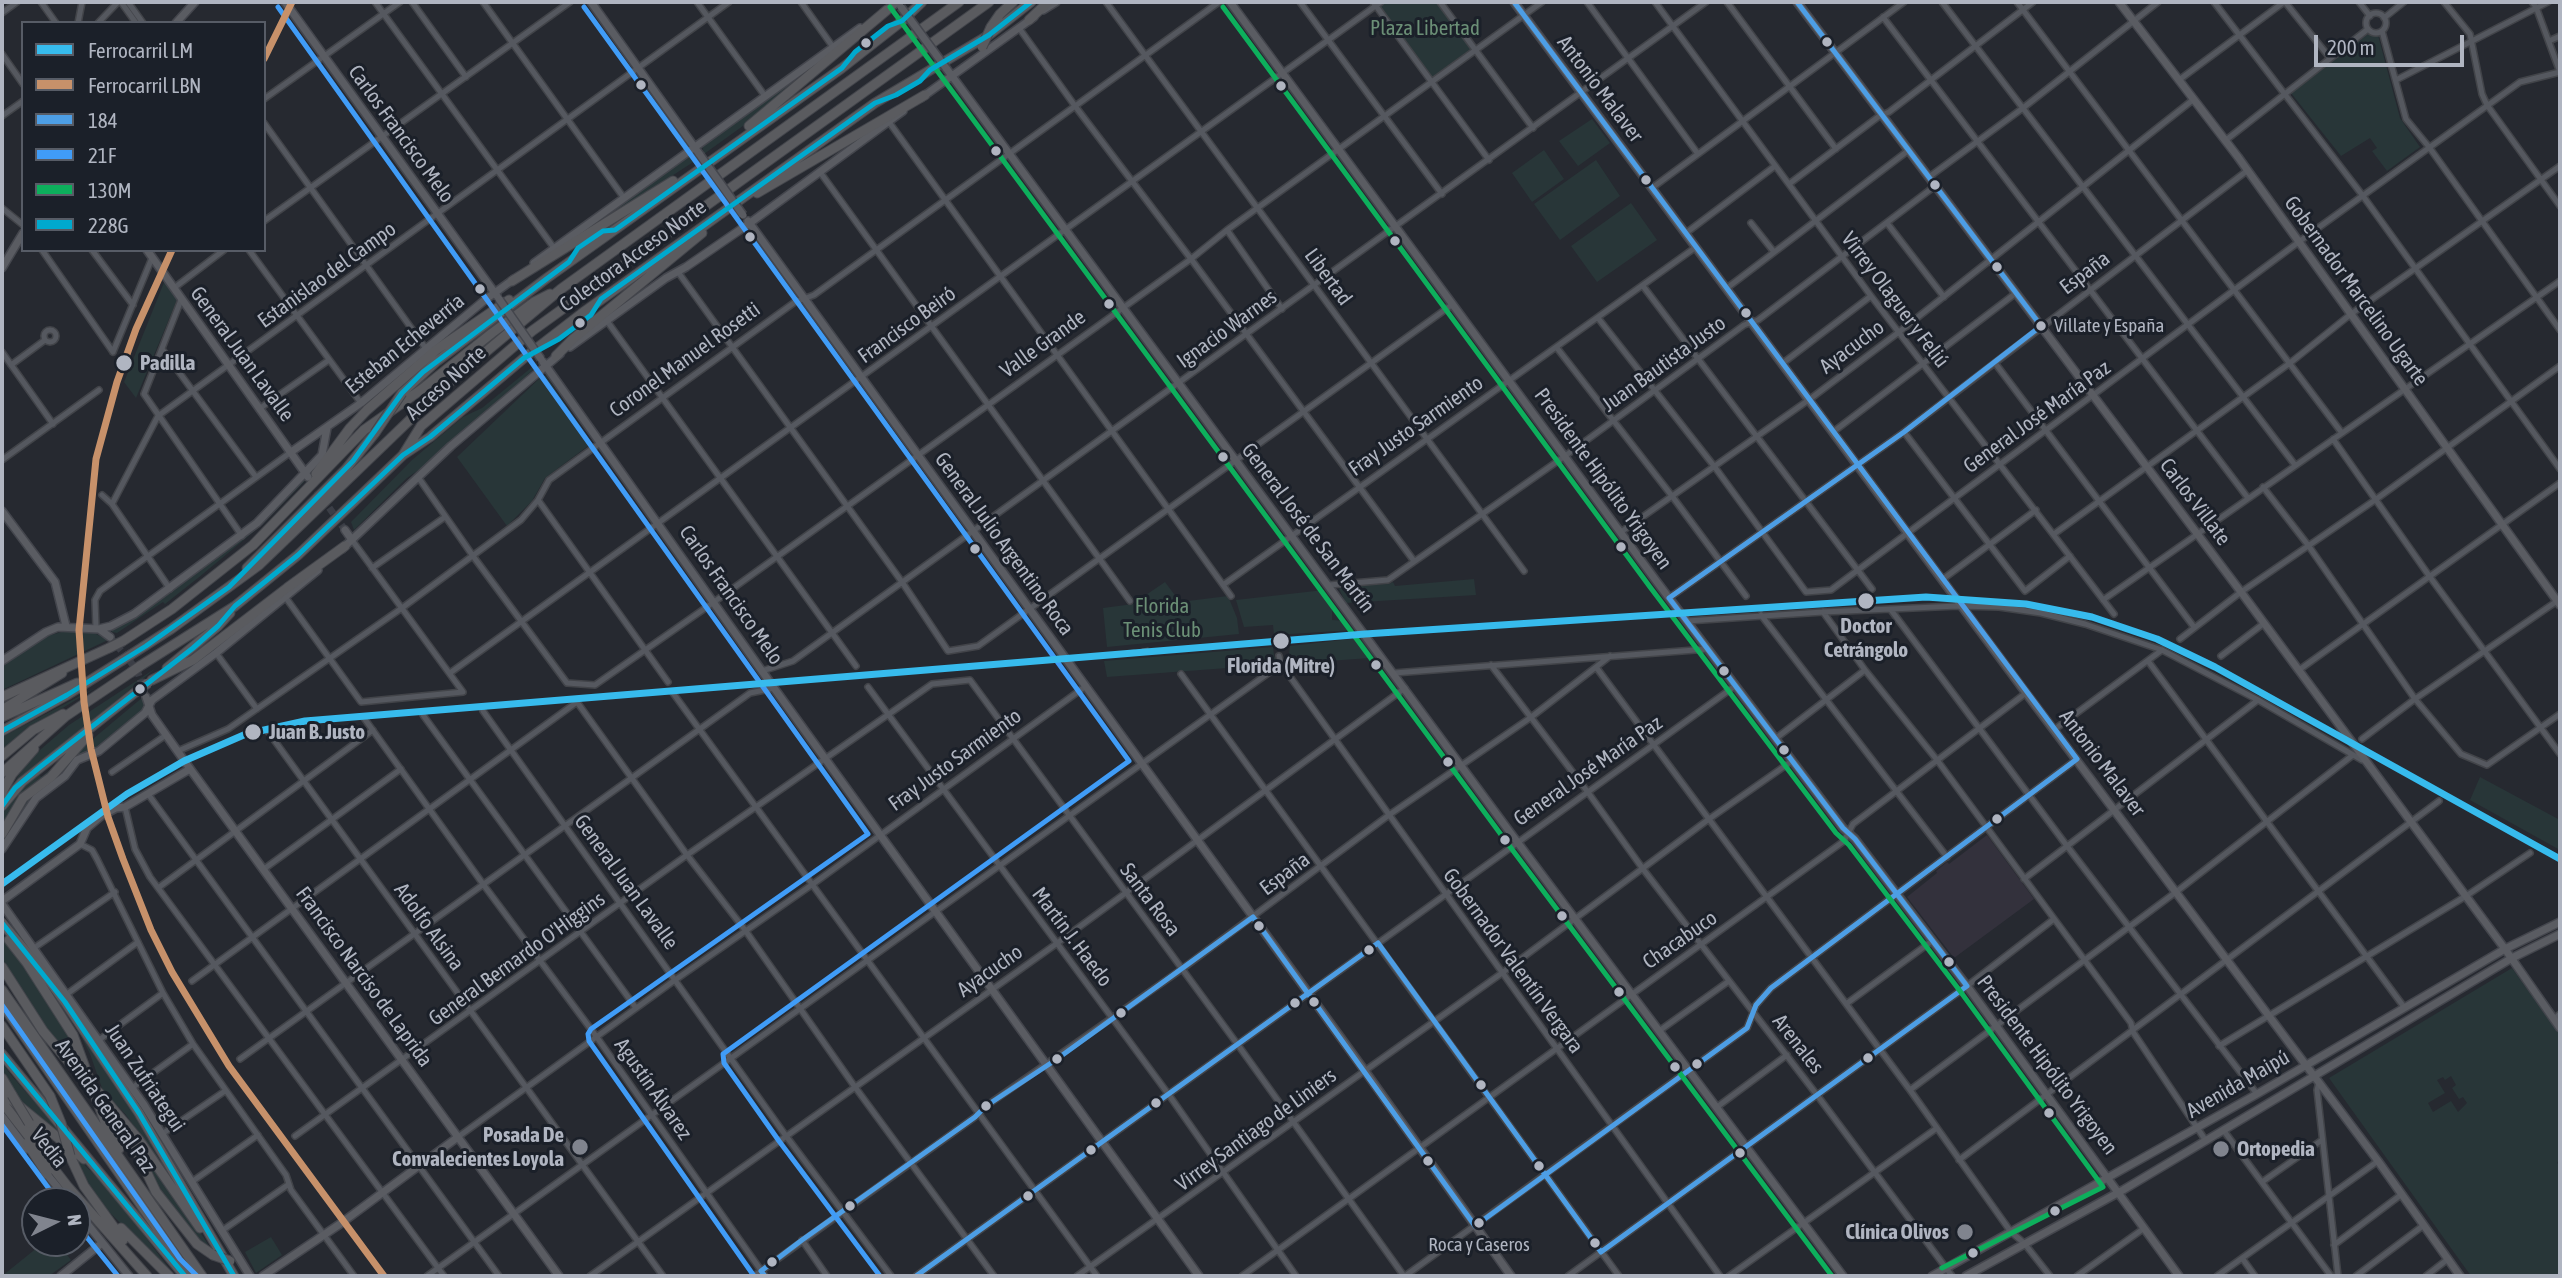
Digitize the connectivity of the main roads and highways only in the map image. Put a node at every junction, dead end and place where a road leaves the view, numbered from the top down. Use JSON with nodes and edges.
{"nodes":[{"id":1,"x":922,"y":2,"type":"edge"},
{"id":2,"x":960,"y":2,"type":"edge"},
{"id":3,"x":989,"y":2,"type":"edge"},
{"id":4,"x":1013,"y":2,"type":"edge"},
{"id":5,"x":1031,"y":2,"type":"edge"},
{"id":6,"x":1048,"y":2,"type":"edge"},
{"id":7,"x":887,"y":10,"type":"road end"},
{"id":8,"x":1029,"y":20,"type":"road end"},
{"id":9,"x":981,"y":51,"type":"road end"},
{"id":10,"x":925,"y":95,"type":"road end"},
{"id":11,"x":705,"y":159,"type":"junction"},
{"id":12,"x":739,"y":200,"type":"junction"},
{"id":13,"x":724,"y":211,"type":"junction"},
{"id":14,"x":547,"y":278,"type":"junction"},
{"id":15,"x":512,"y":281,"type":"road end"},
{"id":16,"x":561,"y":289,"type":"junction"},
{"id":17,"x":556,"y":356,"type":"road end"},
{"id":18,"x":402,"y":455,"type":"junction"},
{"id":19,"x":303,"y":494,"type":"junction"},
{"id":20,"x":349,"y":543,"type":"road end"},
{"id":21,"x":229,"y":587,"type":"junction"},
{"id":22,"x":235,"y":606,"type":"junction"},
{"id":23,"x":78,"y":662,"type":"junction"},
{"id":24,"x":101,"y":673,"type":"junction"},
{"id":25,"x":150,"y":682,"type":"junction"},
{"id":26,"x":2,"y":697,"type":"edge"},
{"id":27,"x":79,"y":706,"type":"junction"},
{"id":28,"x":2,"y":710,"type":"edge"},
{"id":29,"x":66,"y":716,"type":"junction"},
{"id":30,"x":2,"y":717,"type":"edge"},
{"id":31,"x":98,"y":723,"type":"junction"},
{"id":32,"x":2,"y":731,"type":"edge"},
{"id":33,"x":2,"y":756,"type":"edge"},
{"id":34,"x":2,"y":773,"type":"edge"},
{"id":35,"x":2,"y":792,"type":"edge"},
{"id":36,"x":2,"y":806,"type":"edge"},
{"id":37,"x":2,"y":834,"type":"edge"},
{"id":38,"x":2,"y":923,"type":"edge"},
{"id":39,"x":2,"y":929,"type":"edge"},
{"id":40,"x":2,"y":967,"type":"edge"},
{"id":41,"x":2,"y":982,"type":"edge"},
{"id":42,"x":2,"y":990,"type":"edge"},
{"id":43,"x":2,"y":1003,"type":"edge"},
{"id":44,"x":13,"y":1005,"type":"junction"},
{"id":45,"x":2,"y":1026,"type":"edge"},
{"id":46,"x":2,"y":1054,"type":"edge"},
{"id":47,"x":2,"y":1078,"type":"edge"},
{"id":48,"x":7,"y":1093,"type":"edge"},
{"id":49,"x":2,"y":1102,"type":"edge"},
{"id":50,"x":2,"y":1111,"type":"edge"},
{"id":51,"x":120,"y":1115,"type":"junction"},
{"id":52,"x":47,"y":1174,"type":"road end"},
{"id":53,"x":133,"y":1175,"type":"junction"},
{"id":54,"x":112,"y":1185,"type":"junction"},
{"id":55,"x":100,"y":1208,"type":"junction"},
{"id":56,"x":104,"y":1226,"type":"junction"},
{"id":57,"x":216,"y":1253,"type":"junction"},
{"id":58,"x":187,"y":1254,"type":"junction"},
{"id":59,"x":241,"y":1261,"type":"road end"},
{"id":60,"x":150,"y":1276,"type":"edge"},
{"id":61,"x":169,"y":1276,"type":"edge"},
{"id":62,"x":187,"y":1276,"type":"edge"},
{"id":63,"x":202,"y":1276,"type":"edge"},
{"id":64,"x":209,"y":1276,"type":"edge"},
{"id":65,"x":234,"y":1276,"type":"edge"}],
"edges":[{"from":1,"to":11,"type":"highway","name":"Colectora Acceso Norte"},
{"from":2,"to":16,"type":"highway","name":"Acceso Norte"},
{"from":3,"to":18,"type":"highway","name":"Acceso Norte"},
{"from":4,"to":9,"type":"highway","bridge":true},
{"from":5,"to":12,"type":"highway","name":"Colectora Acceso Norte"},
{"from":6,"to":8,"type":"highway"},
{"from":7,"to":11,"type":"highway"},
{"from":10,"to":12,"type":"highway"},
{"from":11,"to":14,"type":"highway","name":"Colectora Acceso Norte"},
{"from":11,"to":15,"type":"highway"},
{"from":12,"to":13,"type":"highway","name":"Colectora Acceso Norte"},
{"from":13,"to":17,"type":"highway"},
{"from":13,"to":18,"type":"highway","name":"Colectora Acceso Norte"},
{"from":14,"to":19,"type":"highway"},
{"from":14,"to":21,"type":"highway","bridge":true},
{"from":16,"to":19,"type":"highway"},
{"from":16,"to":21,"type":"highway","name":"Acceso Norte"},
{"from":18,"to":22,"type":"highway","name":"Acceso Norte"},
{"from":19,"to":23,"type":"highway","bridge":true},
{"from":20,"to":25,"type":"highway"},
{"from":21,"to":24,"type":"highway","name":"Acceso Norte","bridge":true},
{"from":22,"to":25,"type":"highway"},
{"from":22,"to":27,"type":"highway","name":"Acceso Norte","bridge":true},
{"from":23,"to":26,"type":"highway"},
{"from":23,"to":28,"type":"highway"},
{"from":24,"to":30,"type":"highway"},
{"from":24,"to":32,"type":"highway"},
{"from":25,"to":31,"type":"highway","bridge":true},
{"from":27,"to":29,"type":"highway"},
{"from":27,"to":33,"type":"highway"},
{"from":29,"to":34,"type":"highway"},
{"from":29,"to":35,"type":"highway"},
{"from":31,"to":36,"type":"highway"},
{"from":31,"to":37,"type":"highway"},
{"from":38,"to":57,"type":"highway"},
{"from":39,"to":53,"type":"highway"},
{"from":40,"to":51,"type":"highway","bridge":true},
{"from":41,"to":44,"type":"highway"},
{"from":42,"to":44,"type":"highway","name":"Avenida General Paz"},
{"from":43,"to":62,"type":"highway","name":"Avenida General Paz"},
{"from":44,"to":53,"type":"highway","name":"Avenida General Paz"},
{"from":45,"to":55,"type":"highway","bridge":true},
{"from":46,"to":54,"type":"highway"},
{"from":47,"to":48,"type":"highway"},
{"from":48,"to":54,"type":"highway"},
{"from":48,"to":56,"type":"highway","bridge":true},
{"from":49,"to":56,"type":"highway"},
{"from":50,"to":52,"type":"highway"},
{"from":51,"to":57,"type":"highway"},
{"from":51,"to":57,"type":"highway"},
{"from":53,"to":58,"type":"highway","name":"Avenida General Paz"},
{"from":54,"to":62,"type":"highway"},
{"from":55,"to":60,"type":"highway"},
{"from":55,"to":61,"type":"highway"},
{"from":56,"to":60,"type":"highway"},
{"from":57,"to":59,"type":"highway","bridge":true},
{"from":57,"to":65,"type":"highway"},
{"from":58,"to":63,"type":"highway","name":"Avenida General Paz"},
{"from":58,"to":64,"type":"highway"}]}
